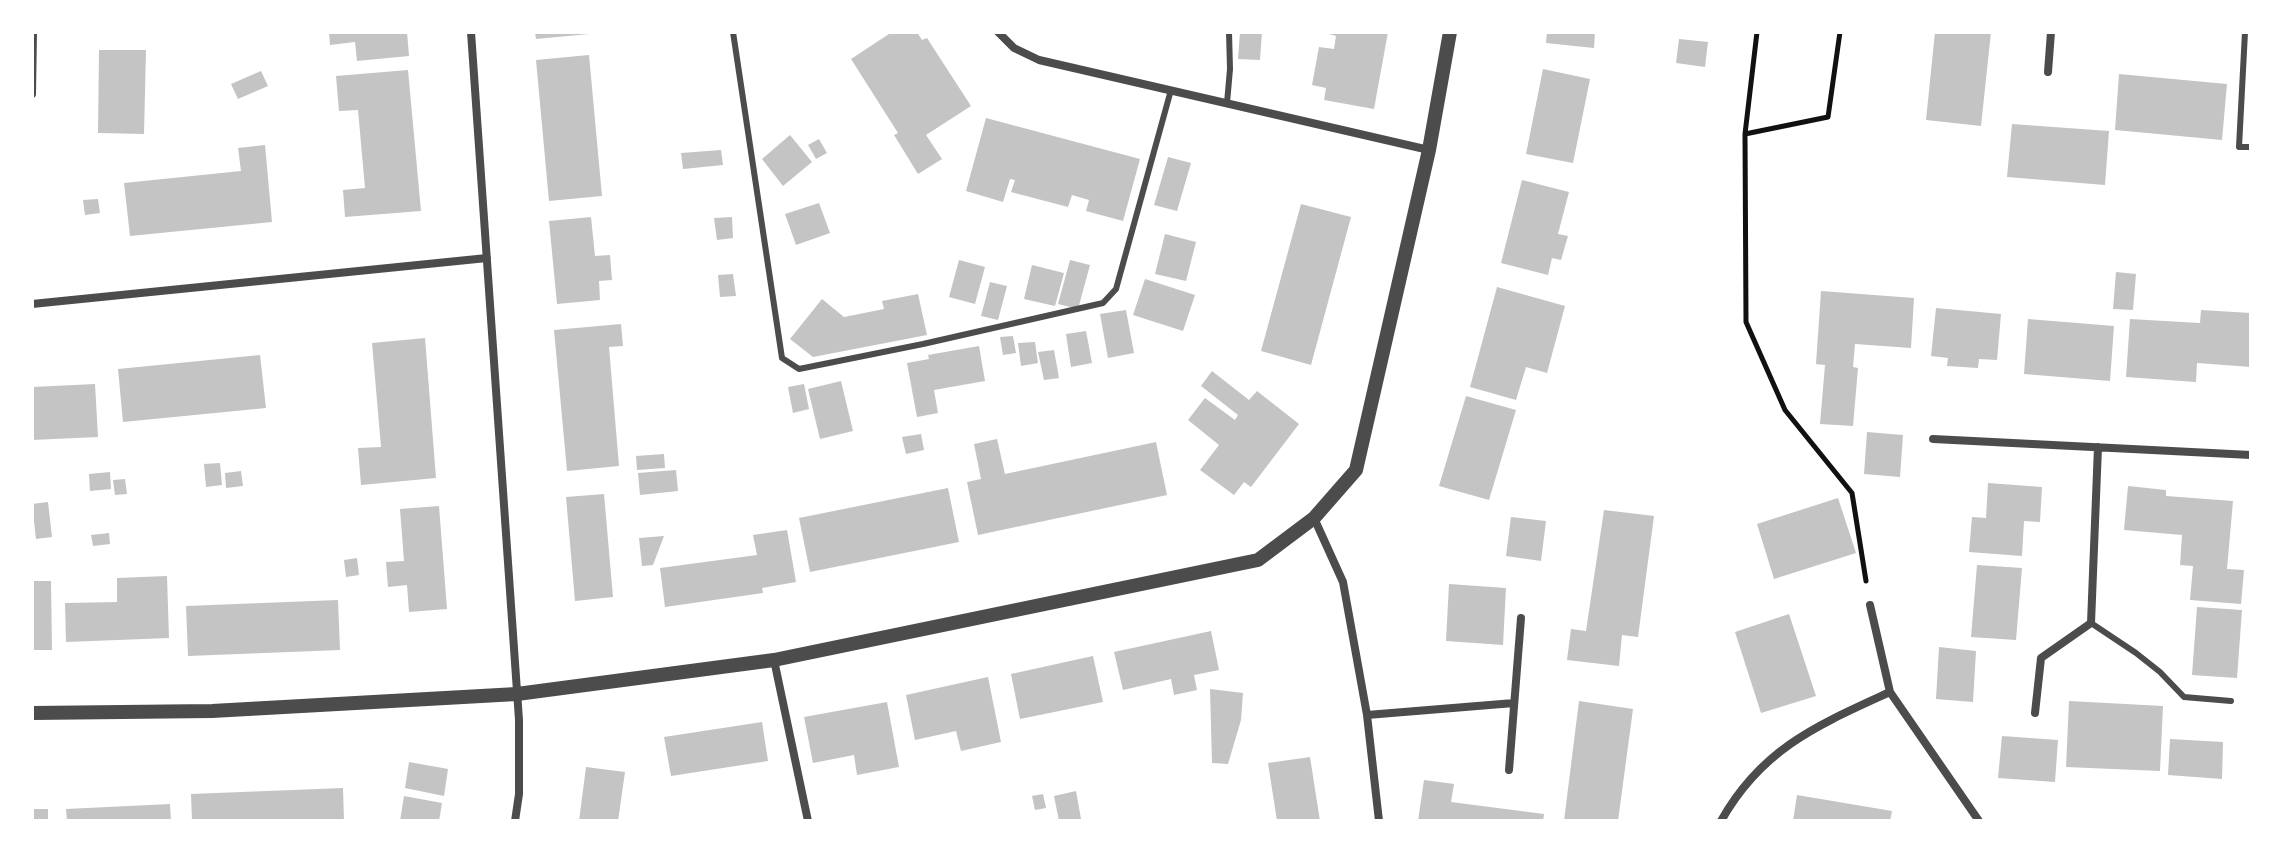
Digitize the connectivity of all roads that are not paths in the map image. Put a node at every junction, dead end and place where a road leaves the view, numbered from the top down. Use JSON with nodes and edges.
{"nodes":[{"id":1,"x":33,"y":32,"type":"edge"},
{"id":2,"x":471,"y":32,"type":"edge"},
{"id":3,"x":733,"y":32,"type":"edge"},
{"id":4,"x":998,"y":32,"type":"edge"},
{"id":5,"x":1229,"y":32,"type":"edge"},
{"id":6,"x":1450,"y":32,"type":"edge"},
{"id":7,"x":2051,"y":32,"type":"edge"},
{"id":8,"x":2245,"y":32,"type":"edge"},
{"id":9,"x":2048,"y":72,"type":"dead end"},
{"id":10,"x":1171,"y":90,"type":"junction"},
{"id":11,"x":32,"y":94,"type":"edge"},
{"id":12,"x":1227,"y":103,"type":"junction"},
{"id":13,"x":2251,"y":147,"type":"edge"},
{"id":14,"x":1429,"y":150,"type":"junction"},
{"id":15,"x":487,"y":258,"type":"junction"},
{"id":16,"x":32,"y":304,"type":"edge"},
{"id":17,"x":1933,"y":439,"type":"dead end"},
{"id":18,"x":2098,"y":447,"type":"junction"},
{"id":19,"x":2251,"y":455,"type":"edge"},
{"id":20,"x":1314,"y":518,"type":"junction"},
{"id":21,"x":1870,"y":605,"type":"road end"},
{"id":22,"x":1521,"y":618,"type":"dead end"},
{"id":23,"x":2091,"y":623,"type":"junction"},
{"id":24,"x":774,"y":660,"type":"junction"},
{"id":25,"x":1890,"y":692,"type":"junction"},
{"id":26,"x":517,"y":694,"type":"junction"},
{"id":27,"x":2231,"y":701,"type":"dead end"},
{"id":28,"x":1514,"y":703,"type":"junction"},
{"id":29,"x":32,"y":713,"type":"edge"},
{"id":30,"x":2035,"y":713,"type":"dead end"},
{"id":31,"x":1367,"y":715,"type":"junction"},
{"id":32,"x":1509,"y":770,"type":"dead end"},
{"id":33,"x":515,"y":821,"type":"edge"},
{"id":34,"x":808,"y":821,"type":"edge"},
{"id":35,"x":1379,"y":821,"type":"edge"},
{"id":36,"x":1721,"y":821,"type":"edge"},
{"id":37,"x":1979,"y":821,"type":"edge"}],
"edges":[{"from":1,"to":11,"type":"street"},
{"from":2,"to":15,"type":"street"},
{"from":3,"to":10,"type":"lane"},
{"from":4,"to":10,"type":"street"},
{"from":5,"to":12,"type":"lane"},
{"from":6,"to":14,"type":"street"},
{"from":7,"to":9,"type":"street"},
{"from":8,"to":13,"type":"lane"},
{"from":10,"to":12,"type":"street"},
{"from":12,"to":14,"type":"street"},
{"from":14,"to":20,"type":"street"},
{"from":15,"to":16,"type":"street"},
{"from":15,"to":26,"type":"street"},
{"from":17,"to":18,"type":"street"},
{"from":18,"to":19,"type":"street"},
{"from":18,"to":23,"type":"street"},
{"from":20,"to":24,"type":"street"},
{"from":20,"to":31,"type":"street"},
{"from":21,"to":25,"type":"street"},
{"from":22,"to":28,"type":"street"},
{"from":23,"to":27,"type":"lane"},
{"from":23,"to":30,"type":"street"},
{"from":24,"to":26,"type":"street"},
{"from":24,"to":34,"type":"street"},
{"from":25,"to":36,"type":"street"},
{"from":25,"to":37,"type":"street"},
{"from":26,"to":29,"type":"street"},
{"from":26,"to":33,"type":"street"},
{"from":28,"to":31,"type":"street"},
{"from":28,"to":32,"type":"street"},
{"from":31,"to":35,"type":"street"}]}
